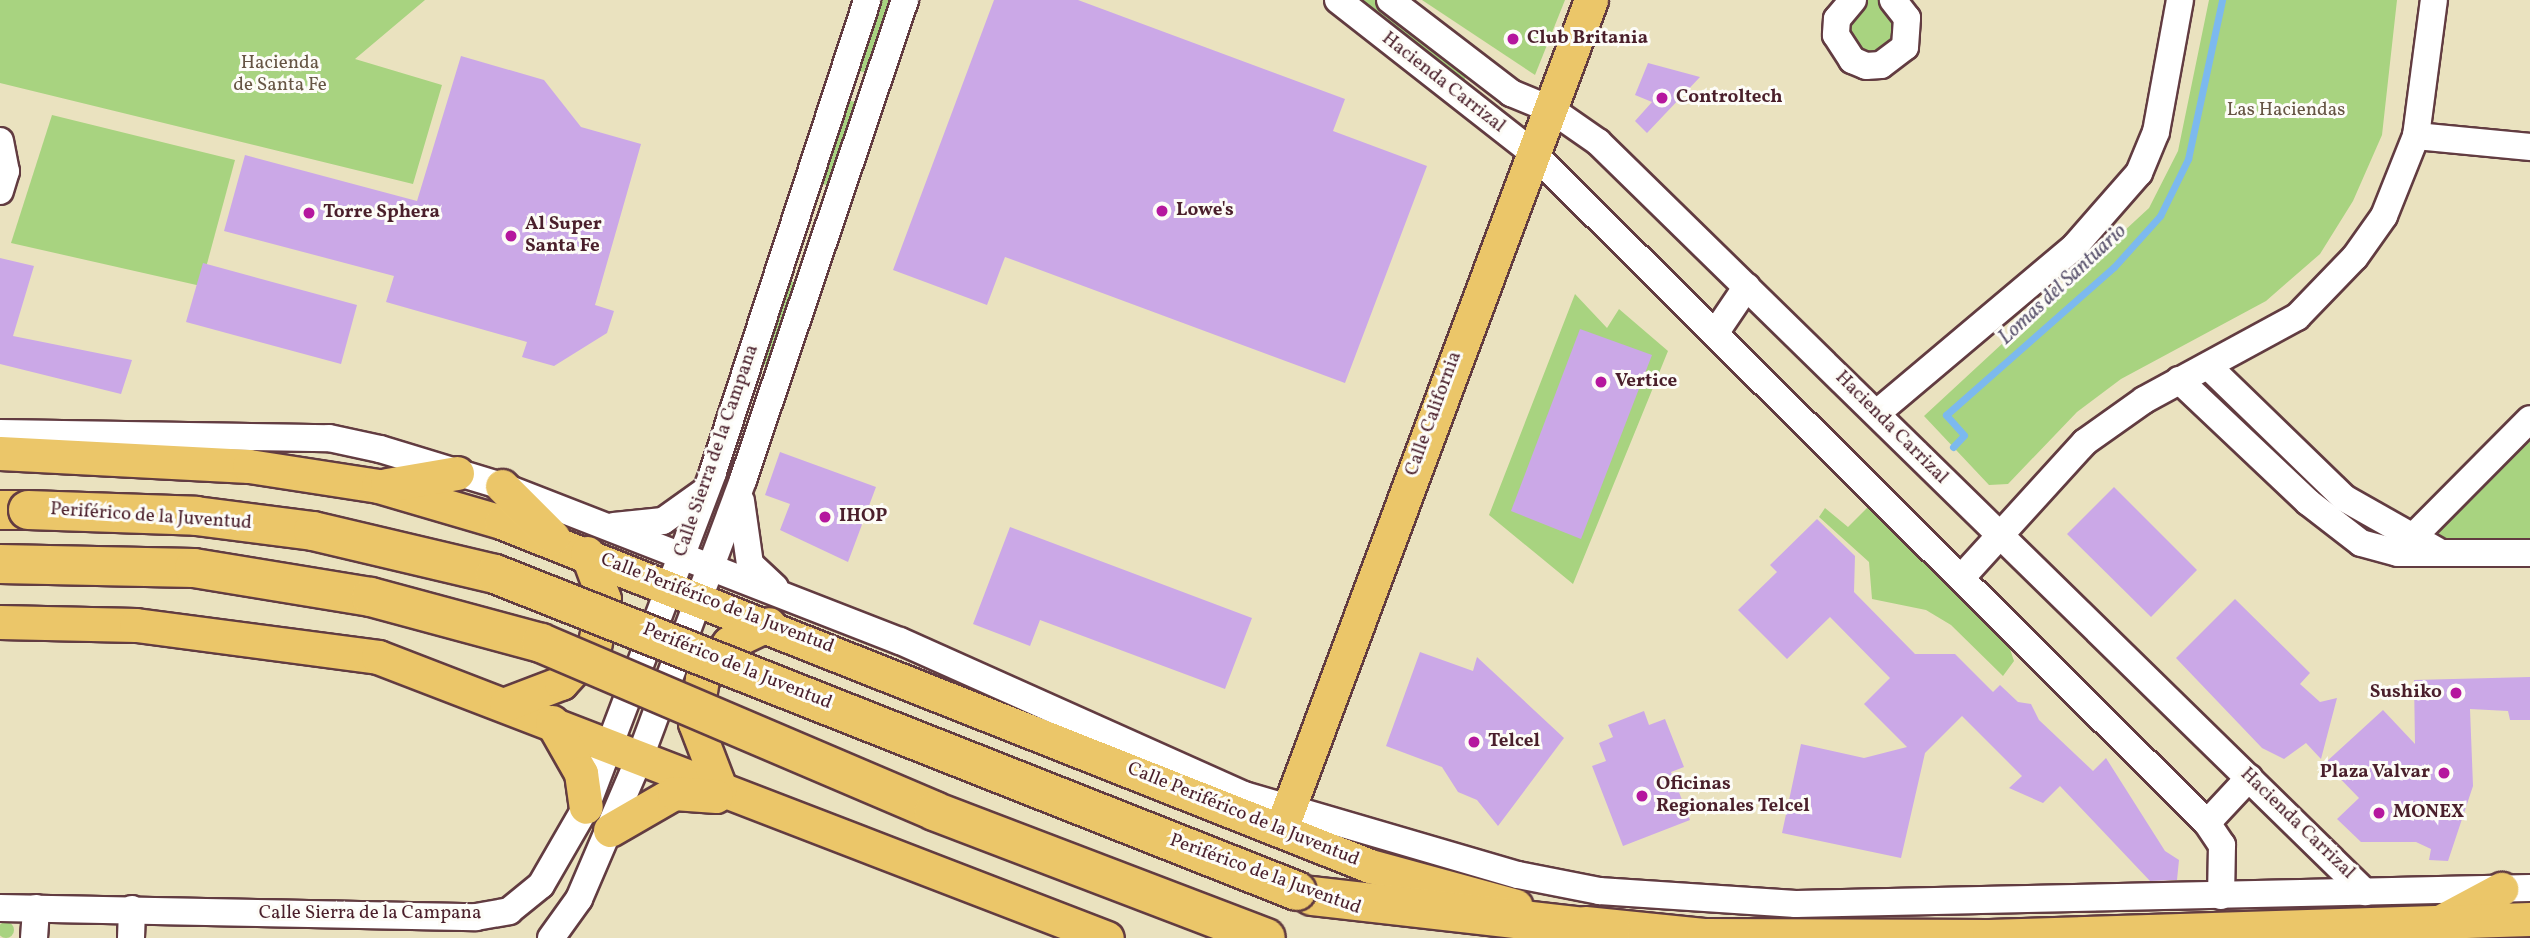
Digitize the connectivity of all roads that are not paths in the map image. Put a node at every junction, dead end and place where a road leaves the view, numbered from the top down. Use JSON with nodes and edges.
{"nodes":[{"id":1,"x":867,"y":0,"type":"edge"},
{"id":2,"x":905,"y":0,"type":"edge"},
{"id":3,"x":1338,"y":0,"type":"edge"},
{"id":4,"x":1390,"y":0,"type":"edge"},
{"id":5,"x":1591,"y":0,"type":"edge"},
{"id":6,"x":1853,"y":0,"type":"edge"},
{"id":7,"x":1893,"y":0,"type":"edge"},
{"id":8,"x":2180,"y":0,"type":"edge"},
{"id":9,"x":2434,"y":0,"type":"edge"},
{"id":10,"x":838,"y":83,"type":"junction"},
{"id":11,"x":871,"y":90,"type":"junction"},
{"id":12,"x":1552,"y":110,"type":"junction"},
{"id":13,"x":2416,"y":136,"type":"junction"},
{"id":14,"x":0,"y":141,"type":"edge"},
{"id":15,"x":2530,"y":146,"type":"edge"},
{"id":16,"x":1532,"y":152,"type":"junction"},
{"id":17,"x":0,"y":191,"type":"edge"},
{"id":18,"x":1747,"y":286,"type":"junction"},
{"id":19,"x":1716,"y":332,"type":"junction"},
{"id":20,"x":2209,"y":367,"type":"junction"},
{"id":21,"x":2179,"y":380,"type":"junction"},
{"id":22,"x":742,"y":383,"type":"junction"},
{"id":23,"x":772,"y":391,"type":"junction"},
{"id":24,"x":1877,"y":413,"type":"junction"},
{"id":25,"x":2530,"y":419,"type":"edge"},
{"id":26,"x":3,"y":434,"type":"edge"},
{"id":27,"x":457,"y":473,"type":"junction"},
{"id":28,"x":743,"y":480,"type":"junction"},
{"id":29,"x":378,"y":486,"type":"junction"},
{"id":30,"x":502,"y":486,"type":"junction"},
{"id":31,"x":706,"y":490,"type":"junction"},
{"id":32,"x":14,"y":510,"type":"edge"},
{"id":33,"x":605,"y":526,"type":"junction"},
{"id":34,"x":2000,"y":535,"type":"junction"},
{"id":35,"x":2404,"y":544,"type":"junction"},
{"id":36,"x":573,"y":548,"type":"junction"},
{"id":37,"x":2530,"y":553,"type":"edge"},
{"id":38,"x":0,"y":564,"type":"edge"},
{"id":39,"x":1963,"y":576,"type":"junction"},
{"id":40,"x":690,"y":577,"type":"junction"},
{"id":41,"x":776,"y":610,"type":"junction"},
{"id":42,"x":0,"y":622,"type":"edge"},
{"id":43,"x":506,"y":704,"type":"junction"},
{"id":44,"x":552,"y":722,"type":"junction"},
{"id":45,"x":610,"y":745,"type":"junction"},
{"id":46,"x":640,"y":757,"type":"junction"},
{"id":47,"x":2249,"y":778,"type":"junction"},
{"id":48,"x":720,"y":788,"type":"junction"},
{"id":49,"x":759,"y":803,"type":"junction"},
{"id":50,"x":586,"y":807,"type":"junction"},
{"id":51,"x":1286,"y":819,"type":"junction"},
{"id":52,"x":2207,"y":823,"type":"junction"},
{"id":53,"x":610,"y":830,"type":"junction"},
{"id":54,"x":862,"y":844,"type":"junction"},
{"id":55,"x":2516,"y":888,"type":"edge"},
{"id":56,"x":2365,"y":892,"type":"junction"},
{"id":57,"x":1305,"y":893,"type":"junction"},
{"id":58,"x":2221,"y":896,"type":"junction"},
{"id":59,"x":0,"y":908,"type":"edge"},
{"id":60,"x":36,"y":908,"type":"junction"},
{"id":61,"x":132,"y":909,"type":"junction"},
{"id":62,"x":2530,"y":919,"type":"edge"},
{"id":63,"x":2439,"y":922,"type":"junction"},
{"id":64,"x":1611,"y":930,"type":"junction"},
{"id":65,"x":34,"y":938,"type":"edge"},
{"id":66,"x":131,"y":938,"type":"edge"},
{"id":67,"x":551,"y":938,"type":"edge"},
{"id":68,"x":1054,"y":938,"type":"edge"},
{"id":69,"x":1107,"y":938,"type":"edge"},
{"id":70,"x":1266,"y":938,"type":"edge"},
{"id":71,"x":1448,"y":938,"type":"edge"}],
"edges":[{"from":1,"to":10,"type":"street","name":"Calle Sierra de la Campana"},
{"from":2,"to":11,"type":"street","name":"Calle Sierra de la Campana"},
{"from":3,"to":16,"type":"street","name":"Hacienda Carrizal"},
{"from":4,"to":12,"type":"street","name":"Hacienda Carrizal"},
{"from":5,"to":12,"type":"main road","name":"Calle California"},
{"from":6,"to":7,"type":"street"},
{"from":8,"to":24,"type":"street"},
{"from":9,"to":13,"type":"street"},
{"from":10,"to":11,"type":"street"},
{"from":10,"to":22,"type":"street","name":"Calle Sierra de la Campana"},
{"from":11,"to":23,"type":"street","name":"Calle Sierra de la Campana"},
{"from":12,"to":16,"type":"main road","name":"Calle California"},
{"from":12,"to":18,"type":"street","name":"Hacienda Carrizal"},
{"from":13,"to":15,"type":"street"},
{"from":13,"to":20,"type":"street"},
{"from":14,"to":17,"type":"street"},
{"from":16,"to":19,"type":"street","name":"Hacienda Carrizal"},
{"from":16,"to":51,"type":"main road","name":"Calle California"},
{"from":18,"to":19,"type":"street"},
{"from":18,"to":24,"type":"street","name":"Hacienda Carrizal"},
{"from":19,"to":39,"type":"street","name":"Hacienda Carrizal"},
{"from":20,"to":21,"type":"street"},
{"from":20,"to":35,"type":"street"},
{"from":21,"to":34,"type":"street"},
{"from":21,"to":35,"type":"street"},
{"from":22,"to":23,"type":"street"},
{"from":22,"to":31,"type":"street","name":"Calle Sierra de la Campana"},
{"from":23,"to":28,"type":"street","name":"Calle Sierra de la Campana"},
{"from":24,"to":34,"type":"street","name":"Hacienda Carrizal"},
{"from":25,"to":35,"type":"street"},
{"from":26,"to":27,"type":"street"},
{"from":26,"to":29,"type":"main road","name":"Calle Periférico de la Juventud"},
{"from":27,"to":29,"type":"main road"},
{"from":27,"to":30,"type":"street"},
{"from":28,"to":40,"type":"street","name":"Calle Sierra de la Campana"},
{"from":28,"to":41,"type":"street"},
{"from":29,"to":36,"type":"main road","name":"Calle Periférico de la Juventud"},
{"from":30,"to":33,"type":"street"},
{"from":30,"to":36,"type":"main road"},
{"from":31,"to":33,"type":"street"},
{"from":31,"to":40,"type":"street","name":"Calle Sierra de la Campana"},
{"from":32,"to":57,"type":"highway","name":"Periférico de la Juventud","bridge":true},
{"from":33,"to":40,"type":"street"},
{"from":34,"to":39,"type":"street"},
{"from":34,"to":47,"type":"street","name":"Hacienda Carrizal"},
{"from":35,"to":37,"type":"street"},
{"from":36,"to":40,"type":"main road","name":"Calle Periférico de la Juventud"},
{"from":36,"to":43,"type":"main road"},
{"from":38,"to":70,"type":"highway","bridge":true},
{"from":39,"to":52,"type":"street","name":"Hacienda Carrizal"},
{"from":40,"to":41,"type":"main road","name":"Calle Periférico de la Juventud"},
{"from":40,"to":45,"type":"street","name":"Calle Sierra de la Campana"},
{"from":40,"to":46,"type":"street","name":"Calle Sierra de la Campana"},
{"from":41,"to":48,"type":"main road"},
{"from":41,"to":51,"type":"main road","name":"Calle Periférico de la Juventud"},
{"from":42,"to":43,"type":"main road"},
{"from":43,"to":44,"type":"main road"},
{"from":44,"to":45,"type":"main road"},
{"from":44,"to":50,"type":"main road"},
{"from":45,"to":46,"type":"main road"},
{"from":45,"to":50,"type":"street","name":"Calle Sierra de la Campana"},
{"from":46,"to":48,"type":"main road"},
{"from":46,"to":53,"type":"street","name":"Calle Sierra de la Campana"},
{"from":47,"to":52,"type":"street"},
{"from":47,"to":56,"type":"street","name":"Hacienda Carrizal"},
{"from":48,"to":49,"type":"main road"},
{"from":49,"to":53,"type":"main road"},
{"from":49,"to":54,"type":"main road"},
{"from":50,"to":61,"type":"street","name":"Calle Sierra de la Campana"},
{"from":51,"to":58,"type":"street"},
{"from":51,"to":64,"type":"main road","name":"Calle Periférico de la Juventud"},
{"from":52,"to":58,"type":"street","name":"Hacienda Carrizal"},
{"from":53,"to":67,"type":"street","name":"Calle Sierra de la Campana"},
{"from":54,"to":68,"type":"main road"},
{"from":54,"to":69,"type":"main road"},
{"from":55,"to":56,"type":"street"},
{"from":55,"to":63,"type":"main road"},
{"from":56,"to":58,"type":"street"},
{"from":57,"to":64,"type":"highway"},
{"from":57,"to":71,"type":"highway","name":"Periférico de la Juventud"},
{"from":59,"to":60,"type":"street","name":"Calle Sierra de la Campana"},
{"from":60,"to":61,"type":"street","name":"Calle Sierra de la Campana"},
{"from":60,"to":65,"type":"street"},
{"from":61,"to":66,"type":"street"},
{"from":62,"to":63,"type":"main road","name":"Calle Periférico de la Juventud"},
{"from":63,"to":64,"type":"main road","name":"Calle Periférico de la Juventud"}]}
